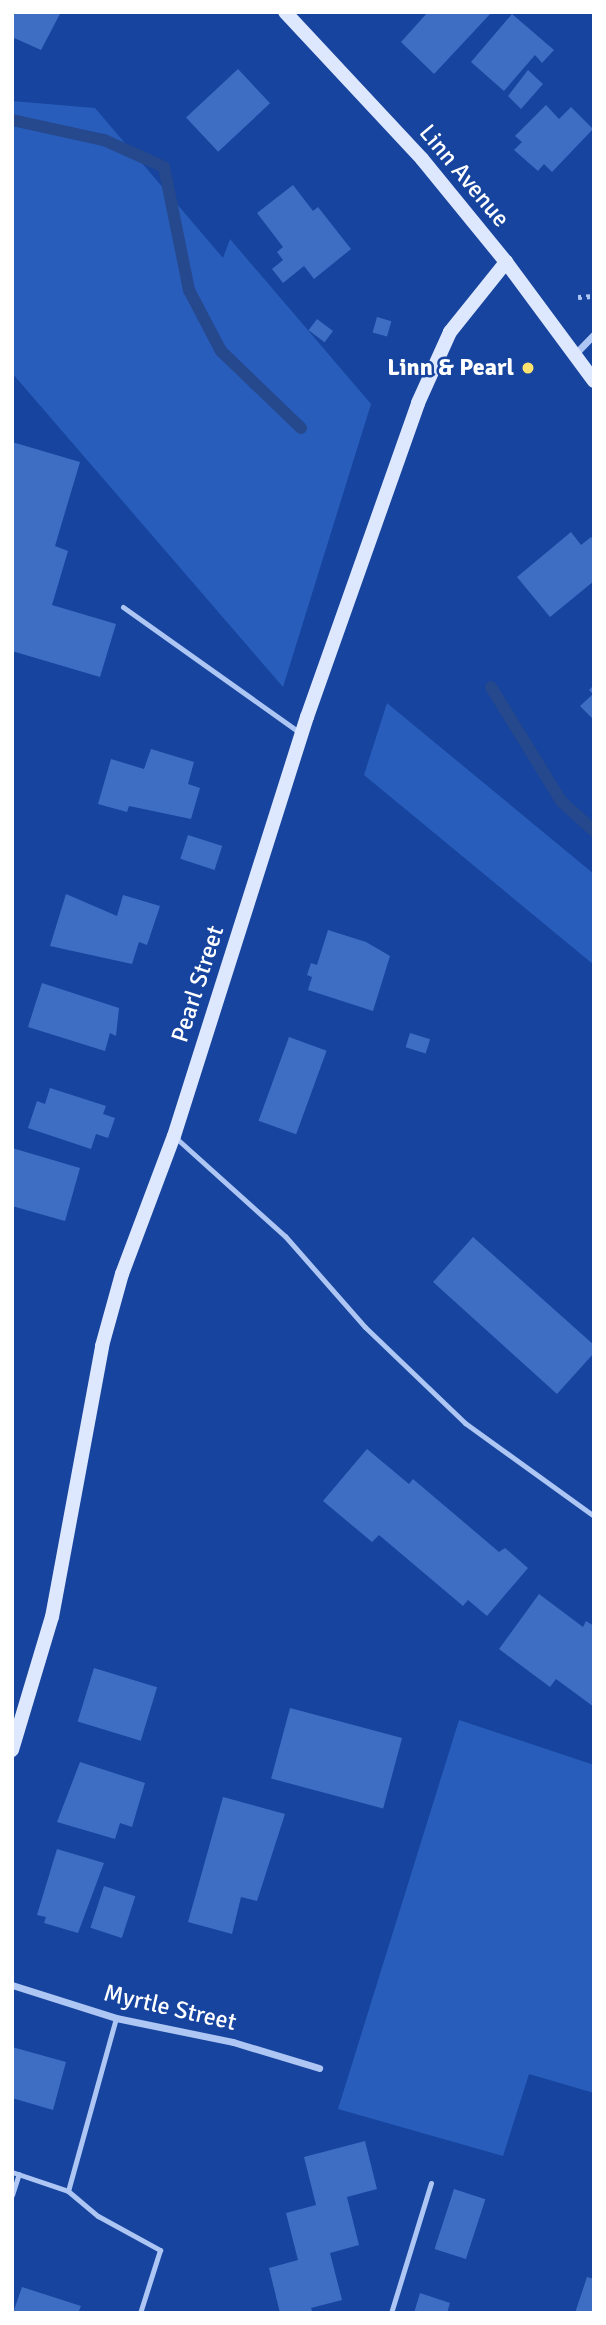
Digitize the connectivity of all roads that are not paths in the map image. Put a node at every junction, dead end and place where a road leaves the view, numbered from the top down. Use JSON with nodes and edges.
{"nodes":[{"id":1,"x":285,"y":12,"type":"edge"},
{"id":2,"x":506,"y":262,"type":"junction"},
{"id":3,"x":594,"y":334,"type":"edge"},
{"id":4,"x":574,"y":354,"type":"junction"},
{"id":5,"x":594,"y":381,"type":"edge"},
{"id":6,"x":123,"y":607,"type":"dead end"},
{"id":7,"x":302,"y":734,"type":"junction"},
{"id":8,"x":174,"y":1136,"type":"junction"},
{"id":9,"x":594,"y":1516,"type":"edge"},
{"id":10,"x":12,"y":1750,"type":"edge"},
{"id":11,"x":12,"y":1985,"type":"edge"},
{"id":12,"x":116,"y":2018,"type":"junction"},
{"id":13,"x":319,"y":2068,"type":"dead end"},
{"id":14,"x":15,"y":2173,"type":"edge"},
{"id":15,"x":431,"y":2183,"type":"dead end"},
{"id":16,"x":68,"y":2191,"type":"junction"},
{"id":17,"x":12,"y":2195,"type":"edge"},
{"id":18,"x":141,"y":2313,"type":"edge"},
{"id":19,"x":391,"y":2313,"type":"edge"}],
"edges":[{"from":1,"to":2,"type":"street","name":"Linn Avenue"},
{"from":2,"to":4,"type":"street","name":"Linn Avenue"},
{"from":2,"to":7,"type":"street","name":"Pearl Street"},
{"from":3,"to":4,"type":"street"},
{"from":4,"to":5,"type":"street","name":"Linn Avenue"},
{"from":6,"to":7,"type":"lane"},
{"from":7,"to":8,"type":"street","name":"Pearl Street"},
{"from":8,"to":9,"type":"lane"},
{"from":8,"to":10,"type":"street","name":"Pearl Street"},
{"from":11,"to":12,"type":"street","name":"Myrtle Street"},
{"from":12,"to":13,"type":"street","name":"Myrtle Street"},
{"from":12,"to":16,"type":"lane"},
{"from":14,"to":16,"type":"lane"},
{"from":14,"to":17,"type":"lane"},
{"from":15,"to":19,"type":"lane"},
{"from":16,"to":18,"type":"lane"}]}
